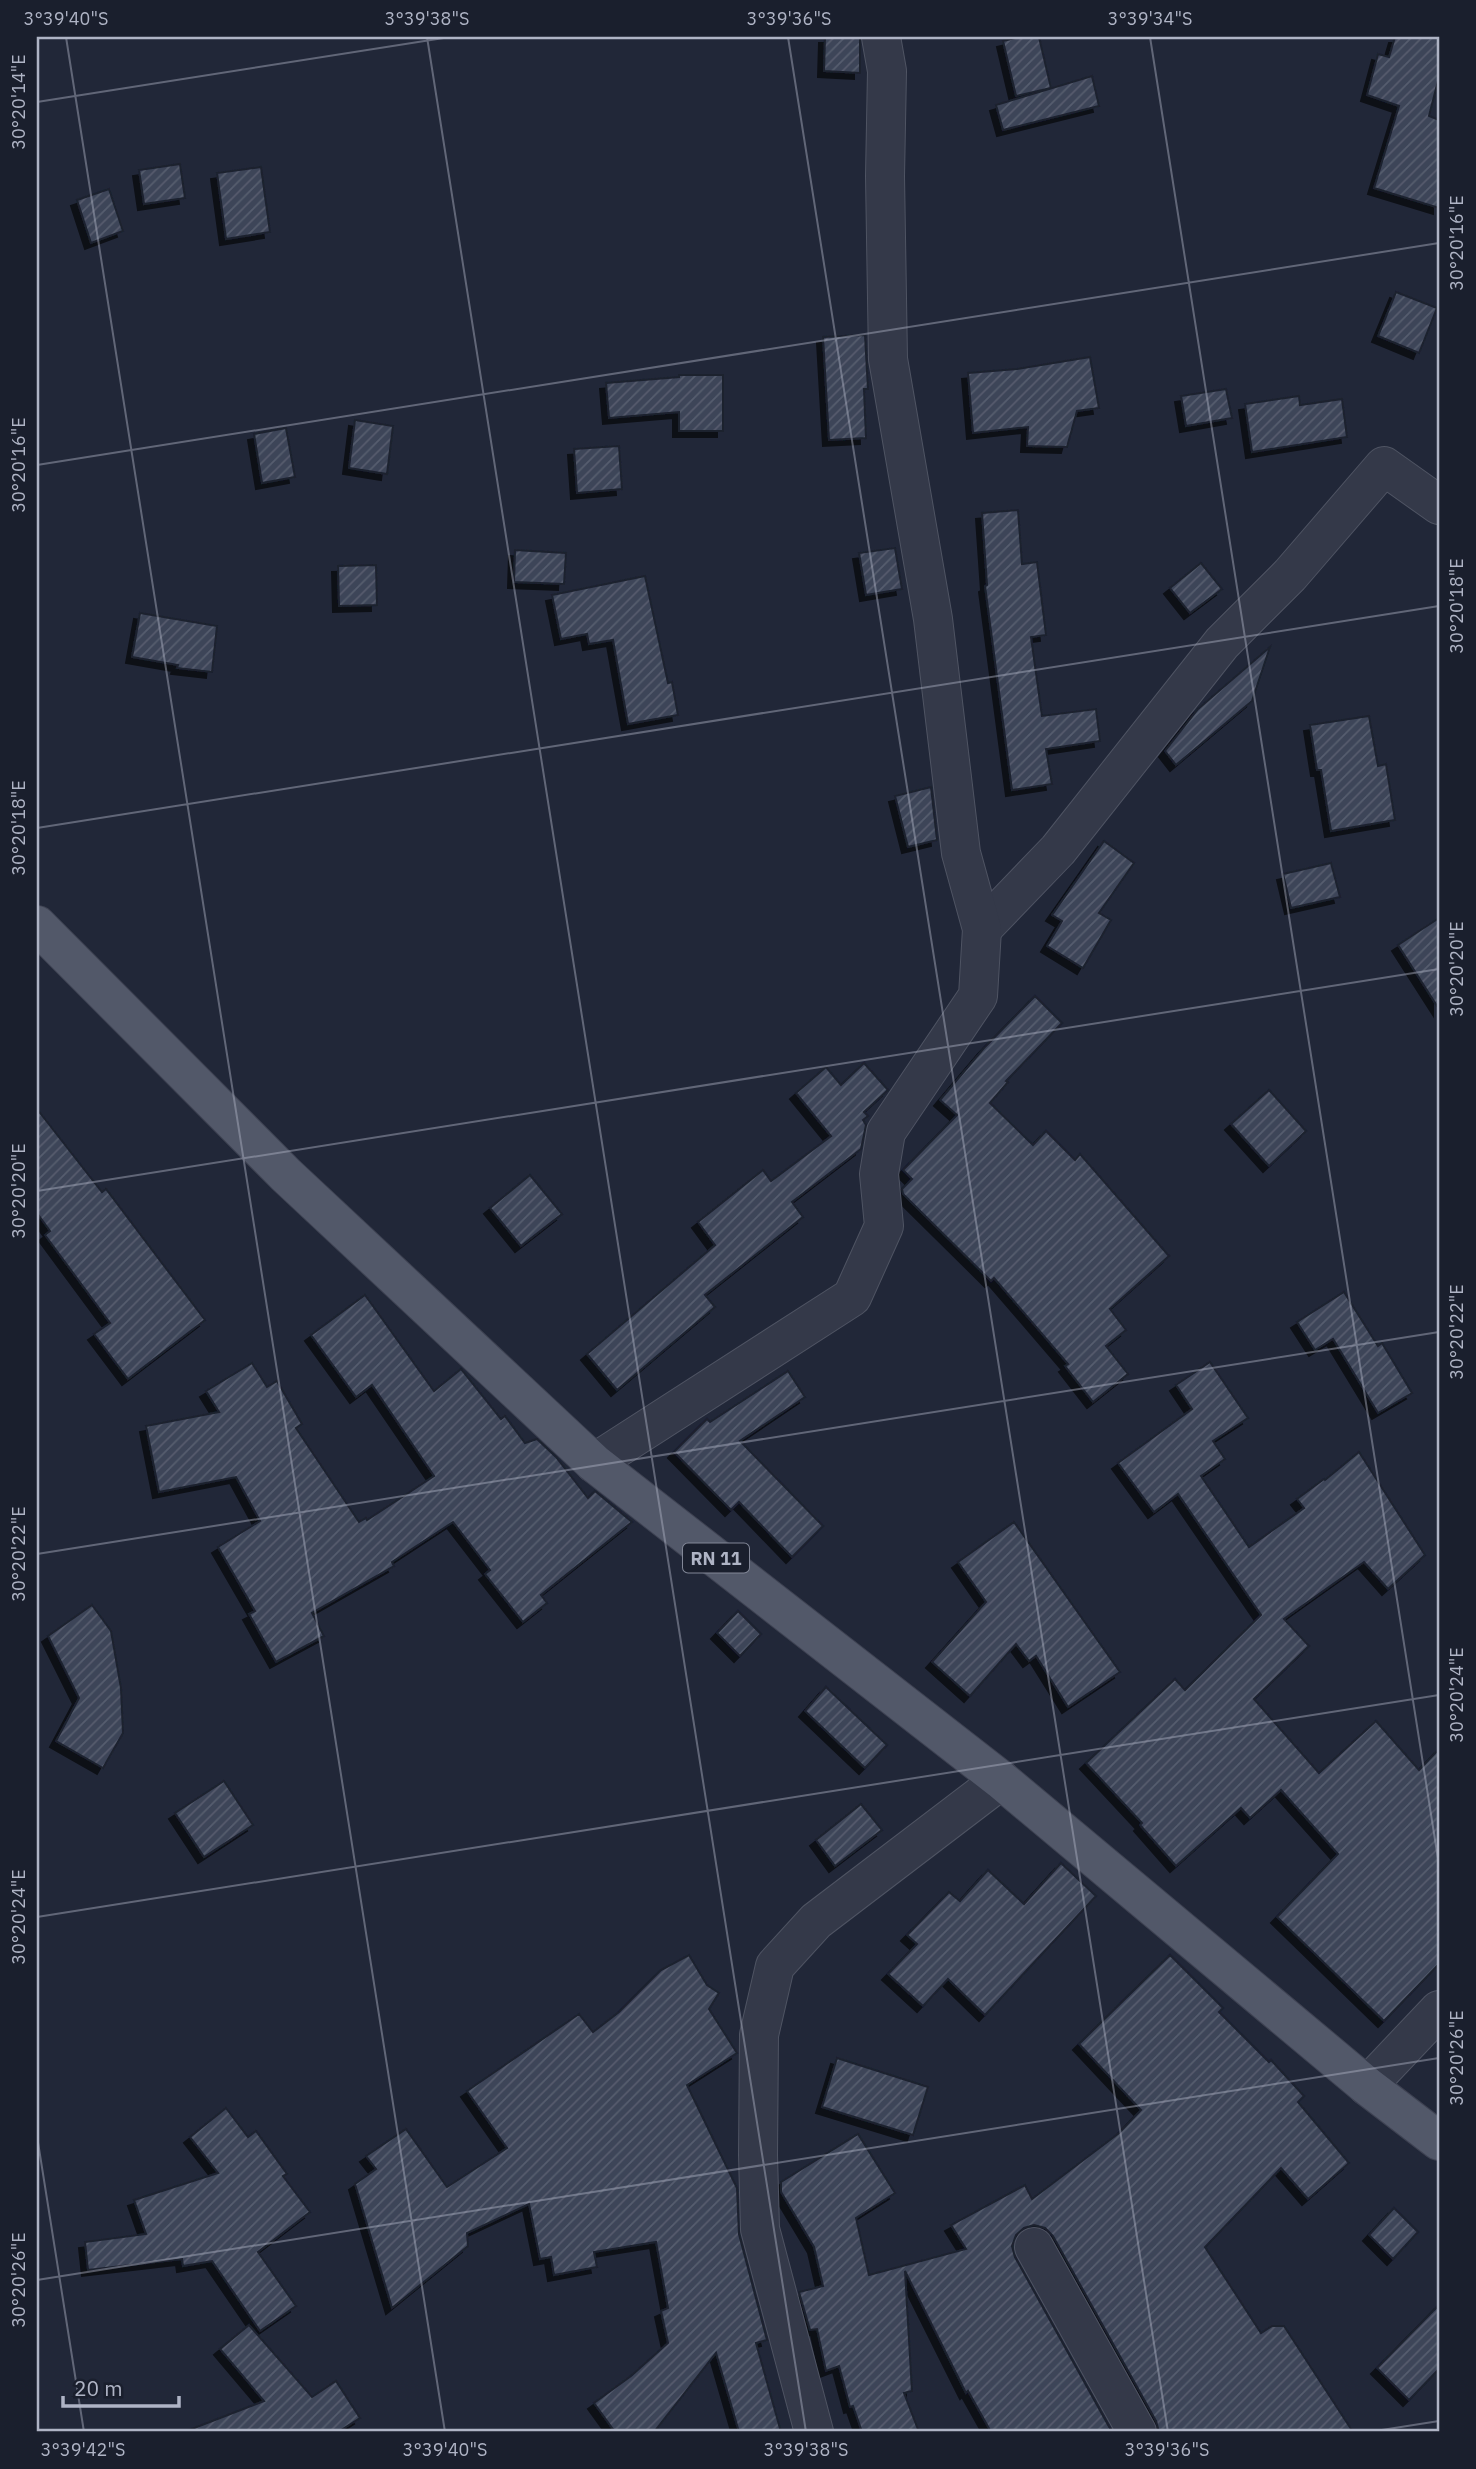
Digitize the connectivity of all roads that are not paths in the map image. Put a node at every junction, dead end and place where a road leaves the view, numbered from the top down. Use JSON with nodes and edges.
{"nodes":[{"id":1,"x":881,"y":37,"type":"edge"},
{"id":2,"x":1439,"y":505,"type":"edge"},
{"id":3,"x":37,"y":925,"type":"edge"},
{"id":4,"x":982,"y":929,"type":"junction"},
{"id":5,"x":594,"y":1463,"type":"junction"},
{"id":6,"x":1001,"y":1780,"type":"junction"},
{"id":7,"x":1439,"y":2010,"type":"edge"},
{"id":8,"x":1367,"y":2086,"type":"junction"},
{"id":9,"x":1439,"y":2141,"type":"edge"},
{"id":10,"x":1034,"y":2247,"type":"dead end"},
{"id":11,"x":814,"y":2432,"type":"edge"},
{"id":12,"x":1137,"y":2432,"type":"edge"}],
"edges":[{"from":1,"to":4,"type":"street"},
{"from":2,"to":4,"type":"street"},
{"from":3,"to":5,"type":"main road","number":"RN 11"},
{"from":4,"to":5,"type":"street"},
{"from":5,"to":6,"type":"main road","number":"RN 11"},
{"from":6,"to":8,"type":"main road","number":"RN 11"},
{"from":6,"to":11,"type":"street"},
{"from":7,"to":8,"type":"street"},
{"from":8,"to":9,"type":"main road","number":"RN 11"},
{"from":10,"to":12,"type":"street"}]}
